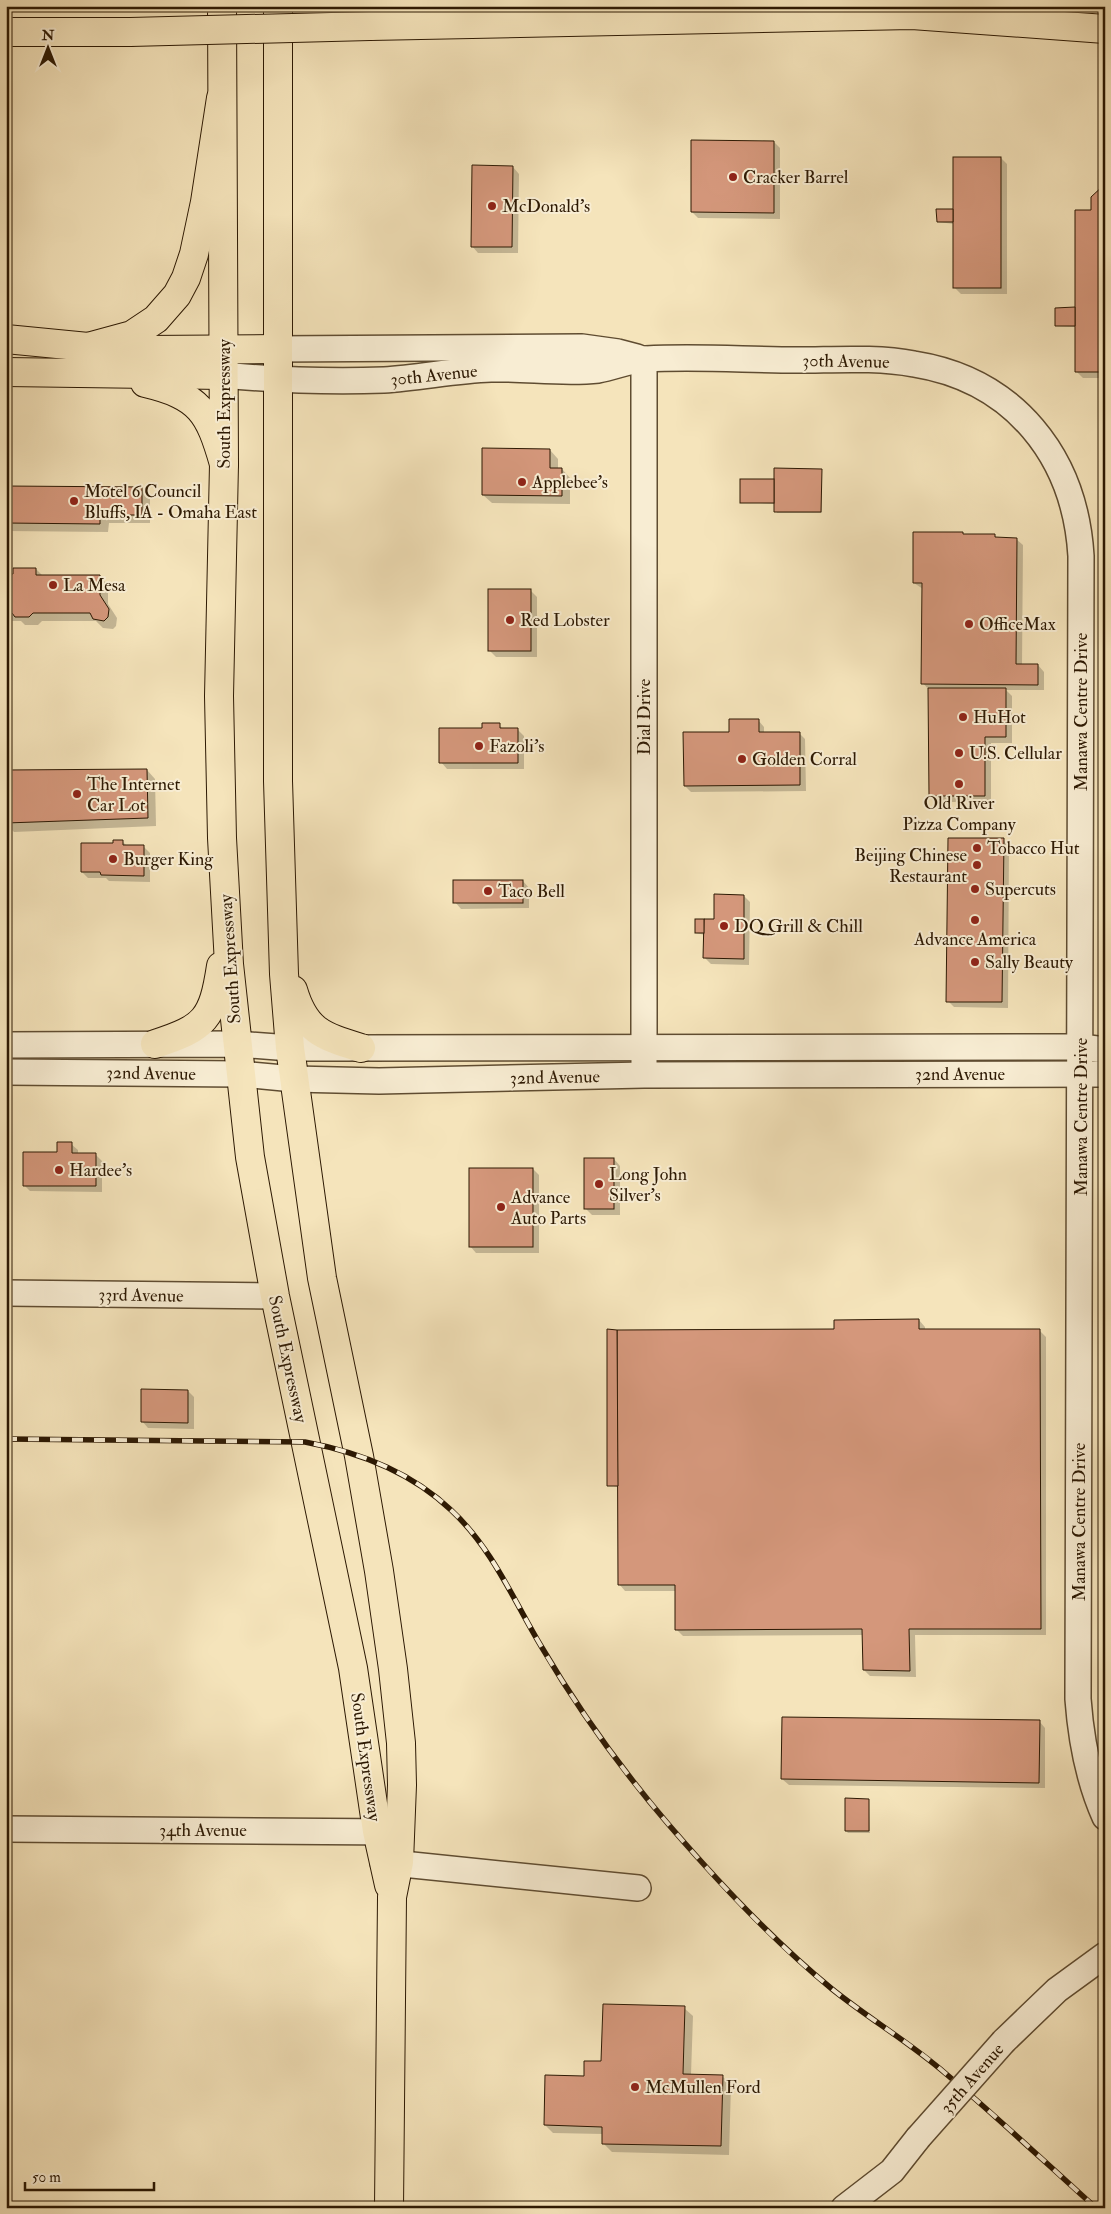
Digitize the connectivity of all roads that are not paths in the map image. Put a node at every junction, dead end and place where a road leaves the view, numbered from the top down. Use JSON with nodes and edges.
{"nodes":[{"id":1,"x":222,"y":6,"type":"edge"},
{"id":2,"x":278,"y":6,"type":"edge"},
{"id":3,"x":1105,"y":29,"type":"edge"},
{"id":4,"x":6,"y":32,"type":"edge"},
{"id":5,"x":221,"y":98,"type":"junction"},
{"id":6,"x":6,"y":340,"type":"edge"},
{"id":7,"x":88,"y":348,"type":"junction"},
{"id":8,"x":276,"y":349,"type":"junction"},
{"id":9,"x":644,"y":359,"type":"junction"},
{"id":10,"x":224,"y":362,"type":"junction"},
{"id":11,"x":6,"y":372,"type":"edge"},
{"id":12,"x":84,"y":374,"type":"junction"},
{"id":13,"x":277,"y":380,"type":"junction"},
{"id":14,"x":1031,"y":425,"type":"joint"},
{"id":15,"x":224,"y":464,"type":"junction"},
{"id":16,"x":227,"y":925,"type":"junction"},
{"id":17,"x":283,"y":953,"type":"junction"},
{"id":18,"x":155,"y":1044,"type":"junction"},
{"id":19,"x":237,"y":1044,"type":"junction"},
{"id":20,"x":6,"y":1045,"type":"edge"},
{"id":21,"x":290,"y":1048,"type":"junction"},
{"id":22,"x":361,"y":1048,"type":"junction"},
{"id":23,"x":644,"y":1048,"type":"junction"},
{"id":24,"x":1093,"y":1048,"type":"edge"},
{"id":25,"x":6,"y":1072,"type":"edge"},
{"id":26,"x":240,"y":1074,"type":"junction"},
{"id":27,"x":1093,"y":1074,"type":"edge"},
{"id":28,"x":644,"y":1075,"type":"junction"},
{"id":29,"x":294,"y":1079,"type":"junction"},
{"id":30,"x":6,"y":1293,"type":"edge"},
{"id":31,"x":275,"y":1296,"type":"junction"},
{"id":32,"x":1105,"y":1817,"type":"edge"},
{"id":33,"x":6,"y":1829,"type":"edge"},
{"id":34,"x":388,"y":1831,"type":"junction"},
{"id":35,"x":391,"y":1862,"type":"junction"},
{"id":36,"x":638,"y":1888,"type":"dead end"},
{"id":37,"x":1105,"y":1955,"type":"edge"},
{"id":38,"x":389,"y":2208,"type":"edge"},
{"id":39,"x":844,"y":2208,"type":"edge"}],
"edges":[{"from":1,"to":5,"type":"main road","name":"South Expressway"},
{"from":2,"to":8,"type":"main road","name":"South Expressway"},
{"from":3,"to":4,"type":"main road","bridge":true},
{"from":5,"to":7,"type":"main road"},
{"from":5,"to":10,"type":"main road","name":"South Expressway"},
{"from":6,"to":7,"type":"main road"},
{"from":7,"to":10,"type":"main road"},
{"from":8,"to":9,"type":"street","name":"30th Avenue"},
{"from":8,"to":10,"type":"main road"},
{"from":8,"to":13,"type":"main road","name":"South Expressway"},
{"from":9,"to":13,"type":"street","name":"30th Avenue"},
{"from":9,"to":14,"type":"street","name":"30th Avenue"},
{"from":9,"to":23,"type":"street","name":"Dial Drive"},
{"from":10,"to":12,"type":"main road"},
{"from":10,"to":13,"type":"street","name":"30th Avenue"},
{"from":10,"to":15,"type":"main road","name":"South Expressway"},
{"from":11,"to":12,"type":"main road"},
{"from":12,"to":15,"type":"main road"},
{"from":13,"to":17,"type":"main road","name":"South Expressway"},
{"from":14,"to":24,"type":"street","name":"Manawa Centre Drive"},
{"from":15,"to":16,"type":"main road","name":"South Expressway"},
{"from":16,"to":18,"type":"main road"},
{"from":16,"to":19,"type":"main road","name":"South Expressway"},
{"from":17,"to":21,"type":"main road","name":"South Expressway"},
{"from":17,"to":22,"type":"main road"},
{"from":18,"to":19,"type":"street","name":"32nd Avenue"},
{"from":18,"to":20,"type":"street","name":"32nd Avenue"},
{"from":19,"to":21,"type":"street","name":"32nd Avenue"},
{"from":19,"to":26,"type":"main road","name":"South Expressway"},
{"from":21,"to":22,"type":"street","name":"32nd Avenue"},
{"from":21,"to":29,"type":"main road","name":"South Expressway"},
{"from":22,"to":23,"type":"street","name":"32nd Avenue"},
{"from":23,"to":24,"type":"street","name":"32nd Avenue"},
{"from":23,"to":28,"type":"street","name":"Dial Drive"},
{"from":24,"to":27,"type":"street","name":"Manawa Centre Drive"},
{"from":25,"to":26,"type":"street","name":"32nd Avenue"},
{"from":26,"to":29,"type":"street","name":"32nd Avenue"},
{"from":26,"to":31,"type":"main road","name":"South Expressway"},
{"from":27,"to":28,"type":"street","name":"32nd Avenue"},
{"from":27,"to":32,"type":"street","name":"Manawa Centre Drive"},
{"from":28,"to":29,"type":"street","name":"32nd Avenue"},
{"from":29,"to":34,"type":"main road","name":"South Expressway"},
{"from":30,"to":31,"type":"street","name":"33rd Avenue"},
{"from":31,"to":34,"type":"main road","name":"South Expressway"},
{"from":33,"to":34,"type":"street","name":"34th Avenue"},
{"from":34,"to":35,"type":"main road","name":"South Expressway"},
{"from":35,"to":36,"type":"street"},
{"from":35,"to":38,"type":"main road","name":"South Expressway"},
{"from":37,"to":39,"type":"street","name":"35th Avenue","bridge":true}]}
